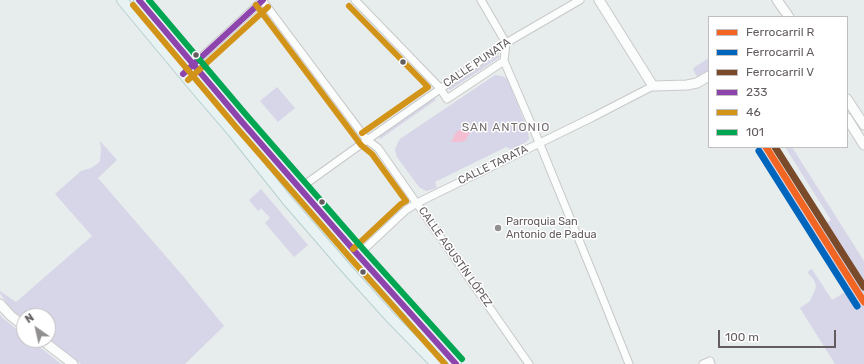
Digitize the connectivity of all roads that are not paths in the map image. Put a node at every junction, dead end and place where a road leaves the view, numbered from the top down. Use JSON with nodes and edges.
{"nodes":[{"id":1,"x":122,"y":0,"type":"edge"},
{"id":2,"x":139,"y":0,"type":"edge"},
{"id":3,"x":263,"y":0,"type":"edge"},
{"id":4,"x":355,"y":0,"type":"edge"},
{"id":5,"x":481,"y":0,"type":"edge"},
{"id":6,"x":580,"y":0,"type":"edge"},
{"id":7,"x":599,"y":0,"type":"edge"},
{"id":8,"x":777,"y":0,"type":"edge"},
{"id":9,"x":788,"y":16,"type":"edge"},
{"id":10,"x":506,"y":43,"type":"junction"},
{"id":11,"x":504,"y":61,"type":"junction"},
{"id":12,"x":193,"y":64,"type":"junction"},
{"id":13,"x":183,"y":74,"type":"junction"},
{"id":14,"x":708,"y":77,"type":"edge"},
{"id":15,"x":653,"y":86,"type":"junction"},
{"id":16,"x":440,"y":88,"type":"junction"},
{"id":17,"x":848,"y":101,"type":"edge"},
{"id":18,"x":848,"y":120,"type":"edge"},
{"id":19,"x":864,"y":125,"type":"edge"},
{"id":20,"x":367,"y":140,"type":"junction"},
{"id":21,"x":539,"y":142,"type":"junction"},
{"id":22,"x":864,"y":145,"type":"edge"},
{"id":23,"x":300,"y":188,"type":"junction"},
{"id":24,"x":417,"y":203,"type":"junction"},
{"id":25,"x":358,"y":255,"type":"junction"},
{"id":26,"x":0,"y":304,"type":"edge"},
{"id":27,"x":16,"y":320,"type":"edge"},
{"id":28,"x":52,"y":348,"type":"edge"},
{"id":29,"x":73,"y":364,"type":"edge"},
{"id":30,"x":436,"y":364,"type":"edge"},
{"id":31,"x":456,"y":364,"type":"edge"},
{"id":32,"x":529,"y":364,"type":"edge"},
{"id":33,"x":628,"y":364,"type":"edge"}],
"edges":[{"from":1,"to":13,"type":"main road"},
{"from":2,"to":12,"type":"main road"},
{"from":3,"to":12,"type":"street"},
{"from":3,"to":20,"type":"street","name":"CALLE AGUSTÍN LÓPEZ"},
{"from":4,"to":16,"type":"street"},
{"from":5,"to":10,"type":"street"},
{"from":6,"to":10,"type":"street","name":"CALLE PUNATA"},
{"from":7,"to":15,"type":"main road"},
{"from":8,"to":9,"type":"main road"},
{"from":10,"to":11,"type":"street"},
{"from":10,"to":16,"type":"street","name":"CALLE PUNATA"},
{"from":11,"to":16,"type":"street","name":"CALLE PUNATA"},
{"from":11,"to":21,"type":"street"},
{"from":12,"to":13,"type":"street"},
{"from":12,"to":23,"type":"main road"},
{"from":13,"to":30,"type":"main road"},
{"from":14,"to":15,"type":"main road","name":"CALLE TARATA"},
{"from":15,"to":21,"type":"street","name":"CALLE TARATA"},
{"from":16,"to":20,"type":"street","name":"CALLE PUNATA"},
{"from":17,"to":19,"type":"main road"},
{"from":18,"to":22,"type":"main road"},
{"from":20,"to":23,"type":"street","name":"CALLE PUNATA"},
{"from":20,"to":24,"type":"street","name":"CALLE AGUSTÍN LÓPEZ"},
{"from":21,"to":24,"type":"street","name":"CALLE TARATA"},
{"from":21,"to":33,"type":"street"},
{"from":23,"to":25,"type":"main road"},
{"from":24,"to":25,"type":"street","name":"CALLE TARATA"},
{"from":24,"to":32,"type":"street","name":"CALLE AGUSTÍN LÓPEZ"},
{"from":25,"to":31,"type":"main road"},
{"from":26,"to":27,"type":"main road"},
{"from":28,"to":29,"type":"main road"}]}
